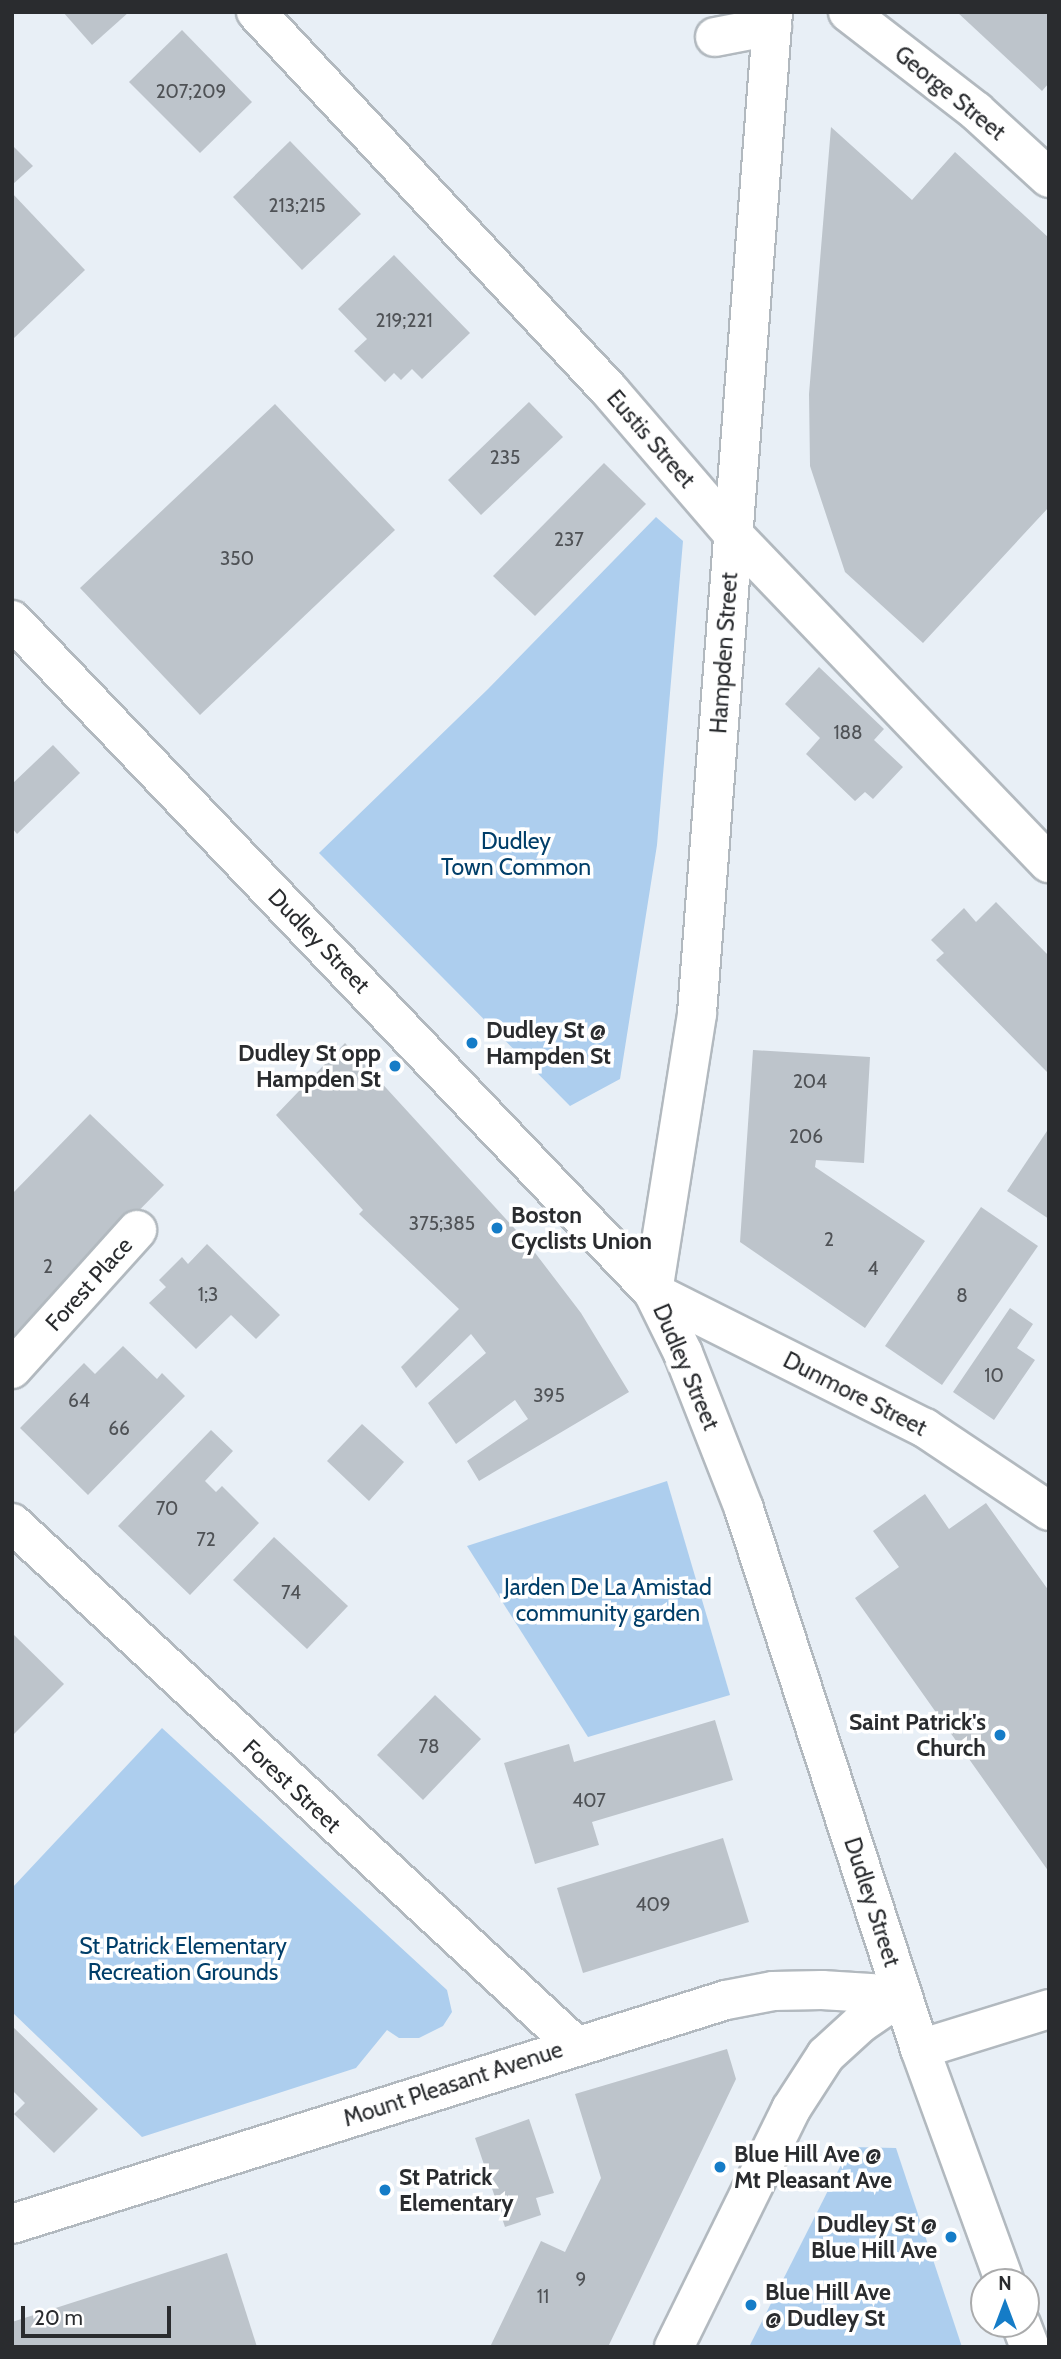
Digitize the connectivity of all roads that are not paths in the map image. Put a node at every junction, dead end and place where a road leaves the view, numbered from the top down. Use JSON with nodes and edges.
{"nodes":[{"id":1,"x":256,"y":12,"type":"edge"},
{"id":2,"x":848,"y":12,"type":"edge"},
{"id":3,"x":772,"y":19,"type":"edge"},
{"id":4,"x":715,"y":37,"type":"dead end"},
{"id":5,"x":1049,"y":177,"type":"edge"},
{"id":6,"x":733,"y":534,"type":"junction"},
{"id":7,"x":12,"y":620,"type":"edge"},
{"id":8,"x":1049,"y":863,"type":"edge"},
{"id":9,"x":137,"y":1230,"type":"dead end"},
{"id":10,"x":653,"y":1292,"type":"junction"},
{"id":11,"x":12,"y":1369,"type":"edge"},
{"id":12,"x":1049,"y":1511,"type":"edge"},
{"id":13,"x":12,"y":1523,"type":"edge"},
{"id":14,"x":902,"y":1995,"type":"junction"},
{"id":15,"x":1049,"y":2009,"type":"edge"},
{"id":16,"x":575,"y":2045,"type":"junction"},
{"id":17,"x":920,"y":2049,"type":"junction"},
{"id":18,"x":12,"y":2224,"type":"edge"},
{"id":19,"x":1000,"y":2268,"type":"edge"},
{"id":20,"x":674,"y":2347,"type":"edge"}],
"edges":[{"from":1,"to":6,"type":"main road","name":"Eustis Street"},
{"from":2,"to":5,"type":"main road","name":"George Street"},
{"from":3,"to":4,"type":"main road"},
{"from":3,"to":6,"type":"main road","name":"Hampden Street"},
{"from":6,"to":8,"type":"main road","name":"Eustis Street"},
{"from":6,"to":10,"type":"main road","name":"Hampden Street"},
{"from":7,"to":10,"type":"main road","name":"Dudley Street"},
{"from":9,"to":11,"type":"main road","name":"Forest Place"},
{"from":10,"to":12,"type":"main road","name":"Dunmore Street"},
{"from":10,"to":14,"type":"main road","name":"Dudley Street"},
{"from":13,"to":16,"type":"main road","name":"Forest Street"},
{"from":14,"to":16,"type":"main road","name":"Mount Pleasant Avenue"},
{"from":14,"to":17,"type":"main road","name":"Dudley Street"},
{"from":14,"to":20,"type":"main road"},
{"from":15,"to":17,"type":"main road"},
{"from":16,"to":18,"type":"main road","name":"Mount Pleasant Avenue"},
{"from":17,"to":19,"type":"main road","name":"Dudley Street"}]}
